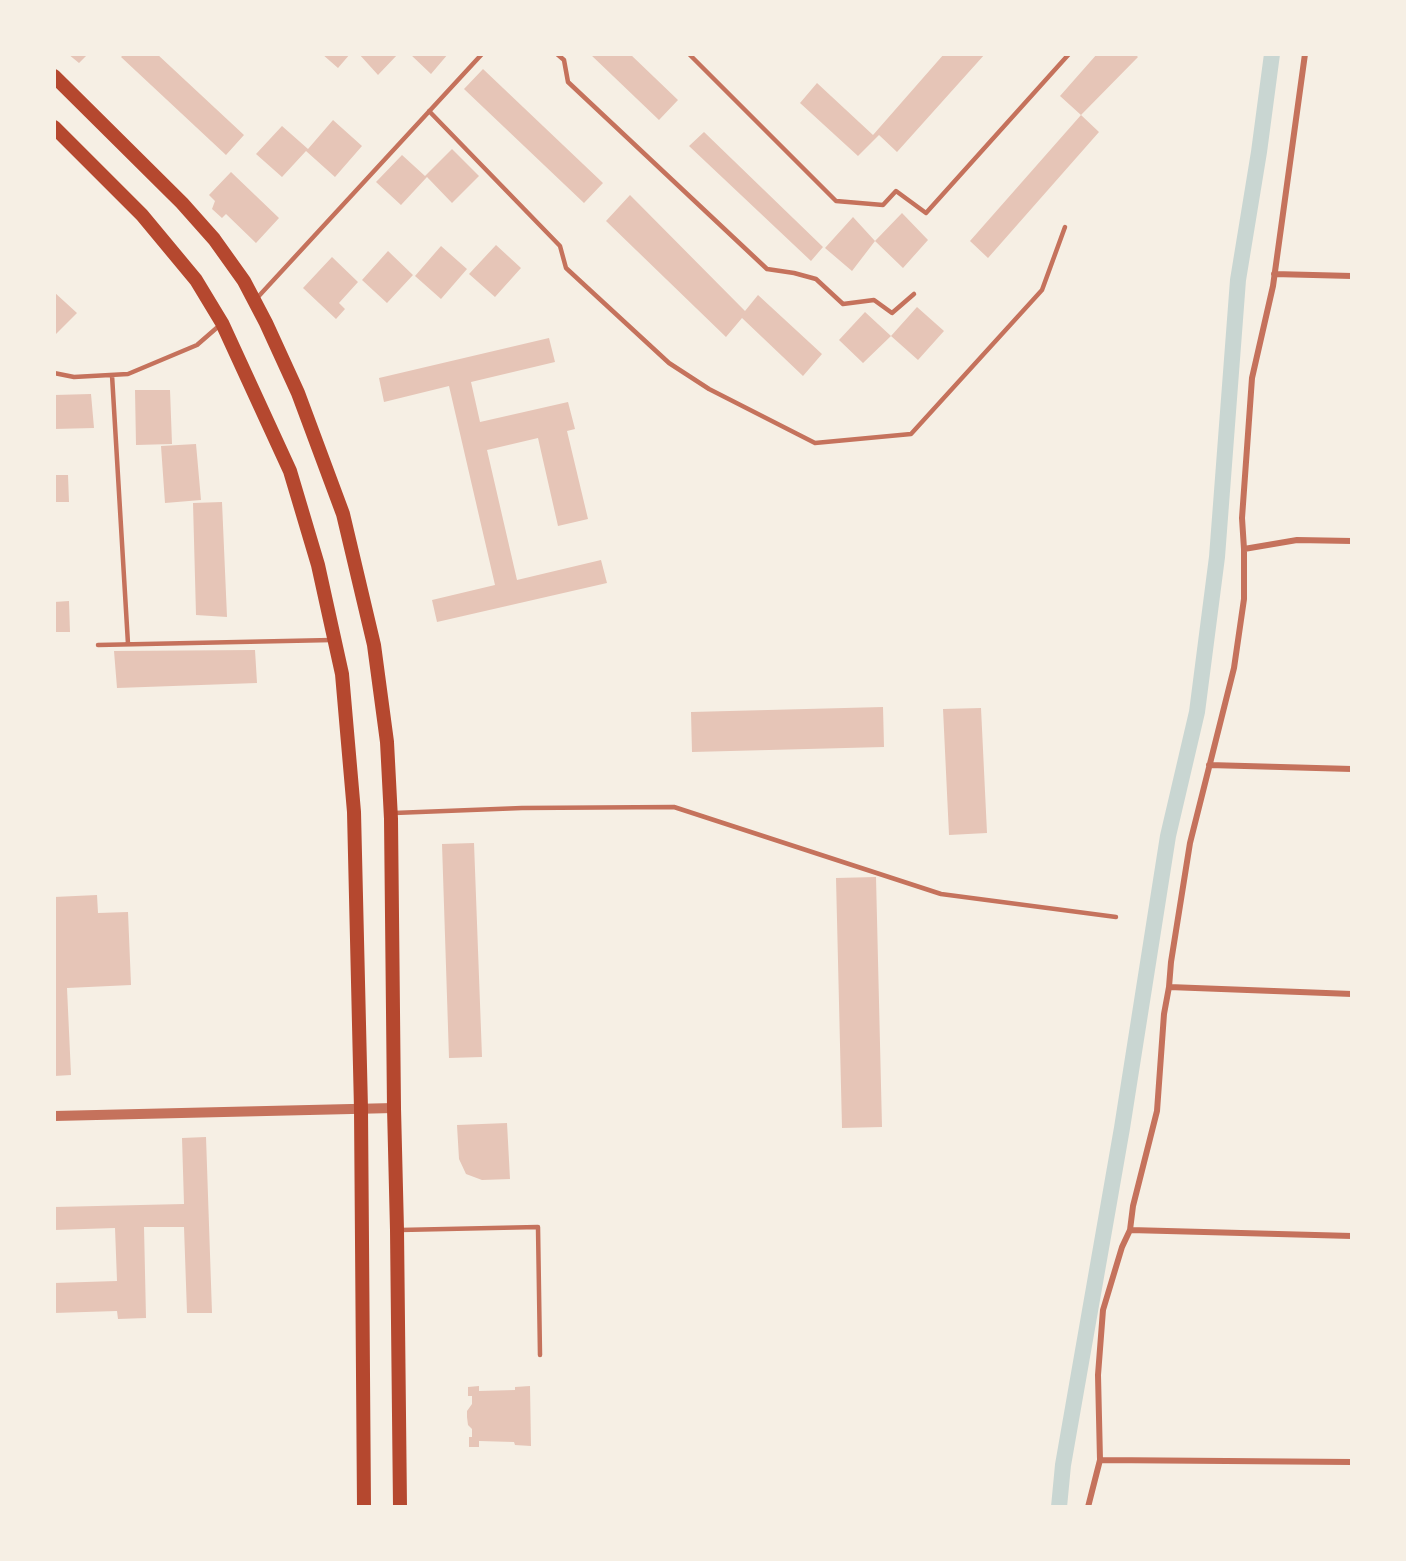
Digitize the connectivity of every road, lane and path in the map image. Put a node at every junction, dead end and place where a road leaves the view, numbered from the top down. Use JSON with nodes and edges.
{"nodes":[{"id":1,"x":482,"y":54,"type":"edge"},
{"id":2,"x":557,"y":54,"type":"edge"},
{"id":3,"x":689,"y":54,"type":"edge"},
{"id":4,"x":1069,"y":54,"type":"edge"},
{"id":5,"x":1305,"y":54,"type":"edge"},
{"id":6,"x":54,"y":76,"type":"edge"},
{"id":7,"x":429,"y":111,"type":"junction"},
{"id":8,"x":54,"y":127,"type":"edge"},
{"id":9,"x":1065,"y":227,"type":"dead end"},
{"id":10,"x":1274,"y":274,"type":"junction"},
{"id":11,"x":1352,"y":276,"type":"edge"},
{"id":12,"x":914,"y":294,"type":"dead end"},
{"id":13,"x":255,"y":300,"type":"junction"},
{"id":14,"x":222,"y":323,"type":"junction"},
{"id":15,"x":54,"y":373,"type":"edge"},
{"id":16,"x":112,"y":375,"type":"junction"},
{"id":17,"x":1352,"y":541,"type":"edge"},
{"id":18,"x":1244,"y":549,"type":"junction"},
{"id":19,"x":335,"y":640,"type":"junction"},
{"id":20,"x":128,"y":644,"type":"junction"},
{"id":21,"x":98,"y":645,"type":"dead end"},
{"id":22,"x":1209,"y":765,"type":"junction"},
{"id":23,"x":1352,"y":769,"type":"edge"},
{"id":24,"x":391,"y":813,"type":"junction"},
{"id":25,"x":1116,"y":917,"type":"dead end"},
{"id":26,"x":1169,"y":987,"type":"junction"},
{"id":27,"x":1352,"y":994,"type":"edge"},
{"id":28,"x":394,"y":1108,"type":"junction"},
{"id":29,"x":361,"y":1109,"type":"junction"},
{"id":30,"x":54,"y":1116,"type":"edge"},
{"id":31,"x":397,"y":1230,"type":"junction"},
{"id":32,"x":1130,"y":1230,"type":"junction"},
{"id":33,"x":1352,"y":1236,"type":"edge"},
{"id":34,"x":540,"y":1355,"type":"dead end"},
{"id":35,"x":1100,"y":1461,"type":"junction"},
{"id":36,"x":1352,"y":1462,"type":"edge"},
{"id":37,"x":364,"y":1507,"type":"edge"},
{"id":38,"x":400,"y":1507,"type":"edge"},
{"id":39,"x":1088,"y":1507,"type":"edge"}],
"edges":[{"from":1,"to":7,"type":"lane"},
{"from":2,"to":12,"type":"lane"},
{"from":3,"to":4,"type":"lane"},
{"from":5,"to":10,"type":"street"},
{"from":6,"to":13,"type":"main road"},
{"from":7,"to":9,"type":"lane"},
{"from":7,"to":13,"type":"lane"},
{"from":8,"to":14,"type":"main road"},
{"from":10,"to":11,"type":"street"},
{"from":10,"to":18,"type":"street"},
{"from":13,"to":24,"type":"main road"},
{"from":14,"to":16,"type":"lane"},
{"from":14,"to":19,"type":"main road"},
{"from":15,"to":16,"type":"lane"},
{"from":16,"to":20,"type":"lane"},
{"from":17,"to":18,"type":"street"},
{"from":18,"to":22,"type":"street"},
{"from":19,"to":20,"type":"lane"},
{"from":19,"to":29,"type":"main road"},
{"from":20,"to":21,"type":"lane"},
{"from":22,"to":23,"type":"street"},
{"from":22,"to":26,"type":"street"},
{"from":24,"to":25,"type":"lane"},
{"from":24,"to":28,"type":"main road"},
{"from":26,"to":27,"type":"street"},
{"from":26,"to":32,"type":"street"},
{"from":28,"to":29,"type":"street"},
{"from":28,"to":31,"type":"main road"},
{"from":29,"to":30,"type":"street"},
{"from":29,"to":37,"type":"main road"},
{"from":31,"to":34,"type":"lane"},
{"from":31,"to":38,"type":"main road"},
{"from":32,"to":33,"type":"street"},
{"from":32,"to":35,"type":"street"},
{"from":35,"to":36,"type":"street"},
{"from":35,"to":39,"type":"street"}]}
